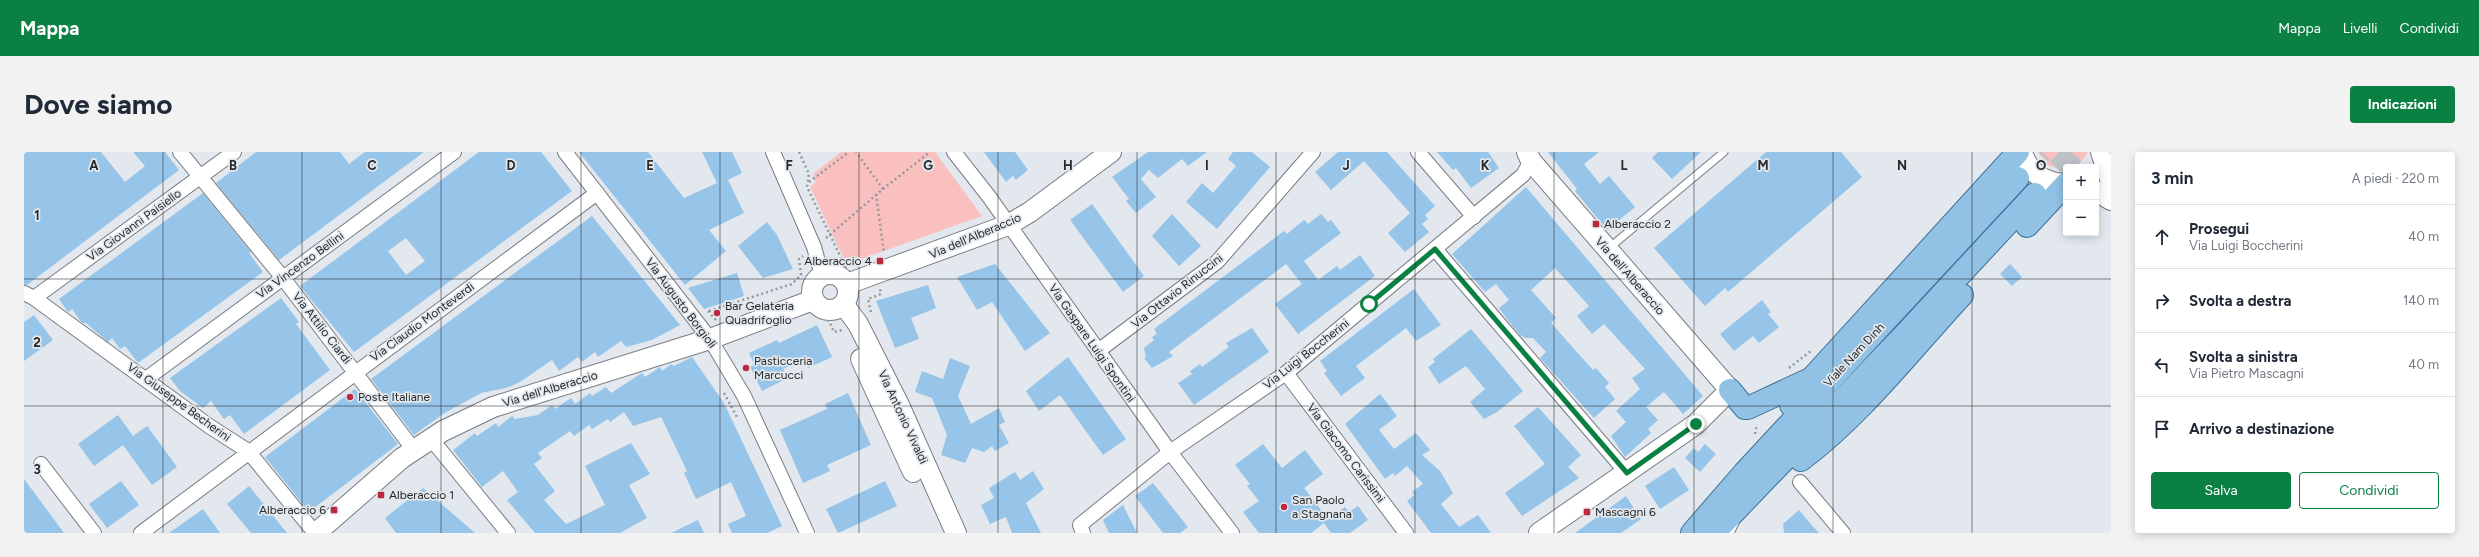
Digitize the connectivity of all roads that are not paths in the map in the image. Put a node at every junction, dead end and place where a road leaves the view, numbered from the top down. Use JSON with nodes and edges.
{"nodes":[{"id":1,"x":180,"y":152,"type":"edge"},
{"id":2,"x":234,"y":152,"type":"edge"},
{"id":3,"x":454,"y":152,"type":"edge"},
{"id":4,"x":565,"y":152,"type":"edge"},
{"id":5,"x":773,"y":152,"type":"edge"},
{"id":6,"x":954,"y":152,"type":"edge"},
{"id":7,"x":1111,"y":152,"type":"edge"},
{"id":8,"x":1313,"y":152,"type":"edge"},
{"id":9,"x":1418,"y":152,"type":"edge"},
{"id":10,"x":1724,"y":152,"type":"edge"},
{"id":11,"x":2018,"y":152,"type":"edge"},
{"id":12,"x":2022,"y":152,"type":"edge"},
{"id":13,"x":2102,"y":152,"type":"edge"},
{"id":14,"x":1529,"y":156,"type":"edge"},
{"id":15,"x":2096,"y":164,"type":"edge"},
{"id":16,"x":200,"y":177,"type":"junction"},
{"id":17,"x":2018,"y":178,"type":"tunnel mouth"},
{"id":18,"x":2111,"y":182,"type":"edge"},
{"id":19,"x":2063,"y":184,"type":"edge"},
{"id":20,"x":2063,"y":187,"type":"edge"},
{"id":21,"x":2099,"y":193,"type":"edge"},
{"id":22,"x":596,"y":194,"type":"junction"},
{"id":23,"x":2035,"y":194,"type":"tunnel mouth"},
{"id":24,"x":2111,"y":200,"type":"edge"},
{"id":25,"x":1474,"y":217,"type":"junction"},
{"id":26,"x":1008,"y":225,"type":"junction"},
{"id":27,"x":1435,"y":249,"type":"junction"},
{"id":28,"x":1608,"y":250,"type":"junction"},
{"id":29,"x":849,"y":275,"type":"junction"},
{"id":30,"x":822,"y":276,"type":"junction"},
{"id":31,"x":283,"y":278,"type":"junction"},
{"id":32,"x":29,"y":295,"type":"edge"},
{"id":33,"x":813,"y":300,"type":"junction"},
{"id":34,"x":839,"y":308,"type":"junction"},
{"id":35,"x":710,"y":339,"type":"junction"},
{"id":36,"x":1098,"y":351,"type":"junction"},
{"id":37,"x":356,"y":371,"type":"junction"},
{"id":38,"x":1286,"y":373,"type":"junction"},
{"id":39,"x":146,"y":379,"type":"junction"},
{"id":40,"x":1811,"y":379,"type":"junction"},
{"id":41,"x":1730,"y":390,"type":"junction"},
{"id":42,"x":432,"y":440,"type":"junction"},
{"id":43,"x":414,"y":450,"type":"junction"},
{"id":44,"x":248,"y":451,"type":"junction"},
{"id":45,"x":1170,"y":452,"type":"junction"},
{"id":46,"x":41,"y":464,"type":"dead end"},
{"id":47,"x":1627,"y":473,"type":"junction"},
{"id":48,"x":1744,"y":473,"type":"junction"},
{"id":49,"x":1800,"y":482,"type":"dead end"},
{"id":50,"x":1763,"y":484,"type":"junction"},
{"id":51,"x":1743,"y":504,"type":"junction"},
{"id":52,"x":94,"y":533,"type":"edge"},
{"id":53,"x":141,"y":533,"type":"edge"},
{"id":54,"x":315,"y":533,"type":"edge"},
{"id":55,"x":508,"y":533,"type":"edge"},
{"id":56,"x":807,"y":533,"type":"edge"},
{"id":57,"x":941,"y":533,"type":"edge"},
{"id":58,"x":956,"y":533,"type":"edge"},
{"id":59,"x":1083,"y":533,"type":"edge"},
{"id":60,"x":1232,"y":533,"type":"edge"},
{"id":61,"x":1406,"y":533,"type":"edge"},
{"id":62,"x":1539,"y":533,"type":"edge"},
{"id":63,"x":1692,"y":533,"type":"edge"},
{"id":64,"x":1714,"y":533,"type":"edge"},
{"id":65,"x":1730,"y":533,"type":"edge"},
{"id":66,"x":1843,"y":533,"type":"edge"}],
"edges":[{"from":1,"to":16,"type":"street","name":"Via Attilio Ciardi"},
{"from":2,"to":16,"type":"street","name":"Via Giovanni Paisiello"},
{"from":3,"to":31,"type":"street","name":"Via Vincenzo Bellini"},
{"from":4,"to":22,"type":"street","name":"Via Augusto Borgioli"},
{"from":5,"to":30,"type":"street"},
{"from":6,"to":26,"type":"street","name":"Via Gaspare Luigi Spontini"},
{"from":7,"to":26,"type":"street","name":"Via dell'Alberaccio"},
{"from":8,"to":36,"type":"street","name":"Via Ottavio Rinuccini"},
{"from":9,"to":25,"type":"street"},
{"from":10,"to":28,"type":"lane"},
{"from":11,"to":40,"type":"main road"},
{"from":12,"to":19,"type":"street"},
{"from":13,"to":15,"type":"street"},
{"from":13,"to":18,"type":"street"},
{"from":14,"to":25,"type":"street","name":"Via dell'Alberaccio"},
{"from":14,"to":28,"type":"street","name":"Via dell'Alberaccio"},
{"from":16,"to":31,"type":"street","name":"Via Attilio Ciardi"},
{"from":16,"to":32,"type":"street","name":"Via Giovanni Paisiello"},
{"from":17,"to":48,"type":"main road","name":"Viale Nam Dinh"},
{"from":20,"to":50,"type":"main road"},
{"from":21,"to":24,"type":"street"},
{"from":22,"to":35,"type":"street","name":"Via Augusto Borgioli"},
{"from":22,"to":37,"type":"street","name":"Via Claudio Monteverdi"},
{"from":23,"to":50,"type":"main road","name":"Viale Nam Dinh"},
{"from":25,"to":27,"type":"street","name":"Via Luigi Boccherini"},
{"from":26,"to":29,"type":"street","name":"Via dell'Alberaccio"},
{"from":26,"to":36,"type":"street","name":"Via Gaspare Luigi Spontini"},
{"from":27,"to":38,"type":"street","name":"Via Luigi Boccherini"},
{"from":27,"to":47,"type":"street"},
{"from":28,"to":41,"type":"street","name":"Via dell'Alberaccio"},
{"from":29,"to":30,"type":"street"},
{"from":29,"to":34,"type":"street"},
{"from":30,"to":33,"type":"street"},
{"from":31,"to":37,"type":"street","name":"Via Attilio Ciardi"},
{"from":31,"to":39,"type":"street","name":"Via Vincenzo Bellini"},
{"from":32,"to":39,"type":"street","name":"Via Giuseppe Becherini"},
{"from":33,"to":34,"type":"street"},
{"from":33,"to":35,"type":"street","name":"Via dell'Alberaccio"},
{"from":34,"to":57,"type":"street","name":"Via Antonio Vivaldi"},
{"from":34,"to":58,"type":"street","name":"Via Antonio Vivaldi"},
{"from":35,"to":42,"type":"street","name":"Via dell'Alberaccio"},
{"from":35,"to":56,"type":"street","name":"Via Augusto Borgioli"},
{"from":36,"to":45,"type":"street","name":"Via Gaspare Luigi Spontini"},
{"from":37,"to":43,"type":"street","name":"Via Attilio Ciardi"},
{"from":37,"to":44,"type":"street","name":"Via Claudio Monteverdi"},
{"from":38,"to":45,"type":"street","name":"Via Luigi Boccherini"},
{"from":38,"to":61,"type":"street","name":"Via Giacomo Carissimi"},
{"from":39,"to":44,"type":"street","name":"Via Giuseppe Becherini"},
{"from":40,"to":41,"type":"main road"},
{"from":40,"to":48,"type":"main road"},
{"from":41,"to":47,"type":"street"},
{"from":42,"to":43,"type":"street","name":"Via dell'Alberaccio"},
{"from":42,"to":55,"type":"street"},
{"from":43,"to":54,"type":"street","name":"Via dell'Alberaccio"},
{"from":44,"to":53,"type":"street","name":"Via Claudio Monteverdi"},
{"from":44,"to":54,"type":"street","name":"Via Giuseppe Becherini"},
{"from":45,"to":59,"type":"street","name":"Via Luigi Boccherini"},
{"from":45,"to":60,"type":"street","name":"Via Gaspare Luigi Spontini"},
{"from":46,"to":52,"type":"street"},
{"from":47,"to":62,"type":"street"},
{"from":48,"to":63,"type":"main road","name":"Viale Nam Dinh"},
{"from":49,"to":66,"type":"street"},
{"from":50,"to":51,"type":"main road","name":"Viale Nam Dinh"},
{"from":51,"to":64,"type":"main road","name":"Viale Nam Dinh"},
{"from":51,"to":65,"type":"lane"}]}
